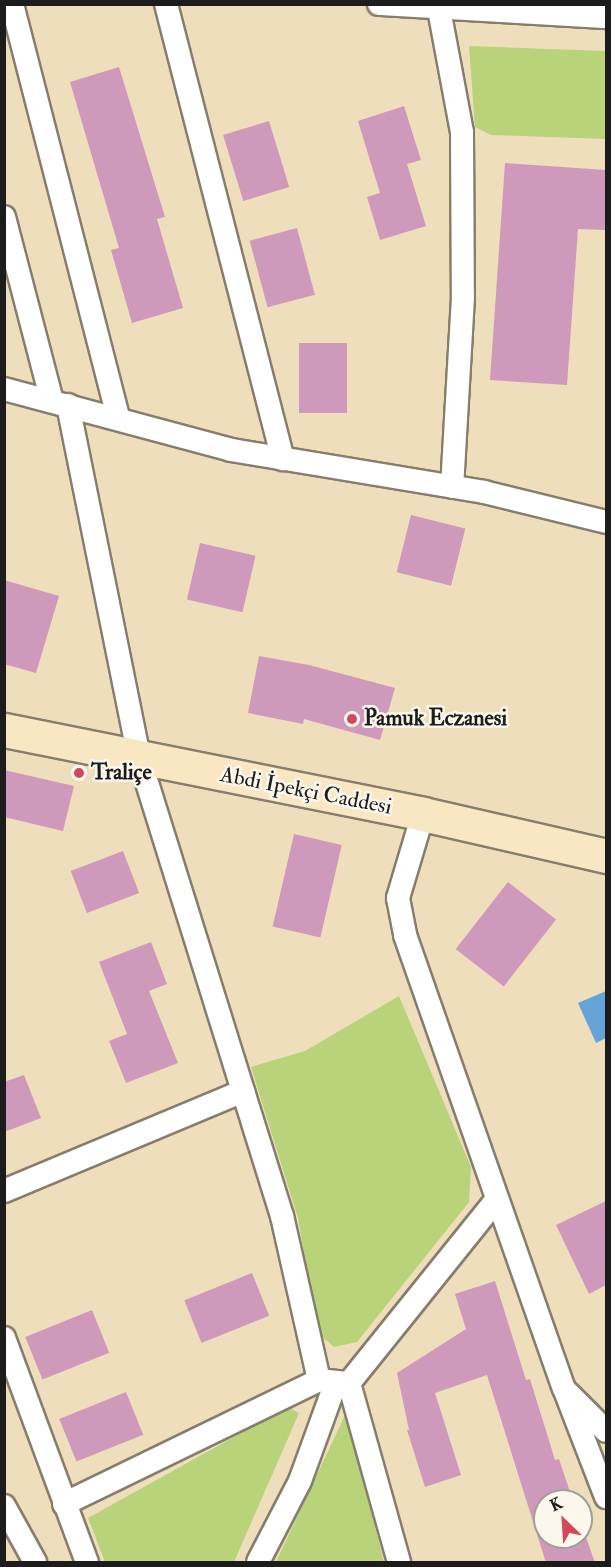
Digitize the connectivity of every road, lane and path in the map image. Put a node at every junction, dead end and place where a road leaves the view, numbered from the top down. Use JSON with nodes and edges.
{"nodes":[{"id":1,"x":12,"y":4,"type":"edge"},
{"id":2,"x":166,"y":4,"type":"edge"},
{"id":3,"x":379,"y":4,"type":"edge"},
{"id":4,"x":439,"y":7,"type":"edge"},
{"id":5,"x":606,"y":17,"type":"edge"},
{"id":6,"x":4,"y":217,"type":"edge"},
{"id":7,"x":4,"y":389,"type":"edge"},
{"id":8,"x":60,"y":403,"type":"junction"},
{"id":9,"x":118,"y":418,"type":"junction"},
{"id":10,"x":283,"y":459,"type":"junction"},
{"id":11,"x":452,"y":487,"type":"junction"},
{"id":12,"x":606,"y":522,"type":"edge"},
{"id":13,"x":4,"y":730,"type":"edge"},
{"id":14,"x":139,"y":757,"type":"junction"},
{"id":15,"x":423,"y":814,"type":"junction"},
{"id":16,"x":606,"y":856,"type":"edge"},
{"id":17,"x":243,"y":1091,"type":"junction"},
{"id":18,"x":4,"y":1191,"type":"edge"},
{"id":19,"x":497,"y":1199,"type":"junction"},
{"id":20,"x":4,"y":1338,"type":"edge"},
{"id":21,"x":335,"y":1382,"type":"junction"},
{"id":22,"x":564,"y":1388,"type":"junction"},
{"id":23,"x":606,"y":1431,"type":"edge"},
{"id":24,"x":606,"y":1497,"type":"edge"},
{"id":25,"x":64,"y":1504,"type":"junction"},
{"id":26,"x":4,"y":1506,"type":"edge"},
{"id":27,"x":35,"y":1563,"type":"edge"},
{"id":28,"x":87,"y":1563,"type":"edge"},
{"id":29,"x":258,"y":1563,"type":"edge"},
{"id":30,"x":399,"y":1563,"type":"edge"}],
"edges":[{"from":1,"to":9,"type":"street"},
{"from":2,"to":10,"type":"street"},
{"from":3,"to":4,"type":"street"},
{"from":4,"to":5,"type":"street"},
{"from":4,"to":11,"type":"street"},
{"from":6,"to":8,"type":"street"},
{"from":7,"to":8,"type":"street"},
{"from":8,"to":9,"type":"street"},
{"from":8,"to":14,"type":"street"},
{"from":9,"to":10,"type":"street"},
{"from":10,"to":11,"type":"street"},
{"from":11,"to":12,"type":"street"},
{"from":13,"to":14,"type":"main road","name":"Abdi İpekçi Caddesi"},
{"from":14,"to":15,"type":"main road","name":"Abdi İpekçi Caddesi"},
{"from":14,"to":17,"type":"street"},
{"from":15,"to":16,"type":"main road","name":"Abdi İpekçi Caddesi"},
{"from":15,"to":19,"type":"street"},
{"from":17,"to":18,"type":"street"},
{"from":17,"to":21,"type":"street"},
{"from":19,"to":21,"type":"street"},
{"from":19,"to":22,"type":"street"},
{"from":20,"to":25,"type":"street"},
{"from":21,"to":25,"type":"street"},
{"from":21,"to":29,"type":"street"},
{"from":21,"to":30,"type":"street"},
{"from":22,"to":23,"type":"street"},
{"from":22,"to":24,"type":"street"},
{"from":25,"to":28,"type":"street"},
{"from":26,"to":27,"type":"street"}]}
